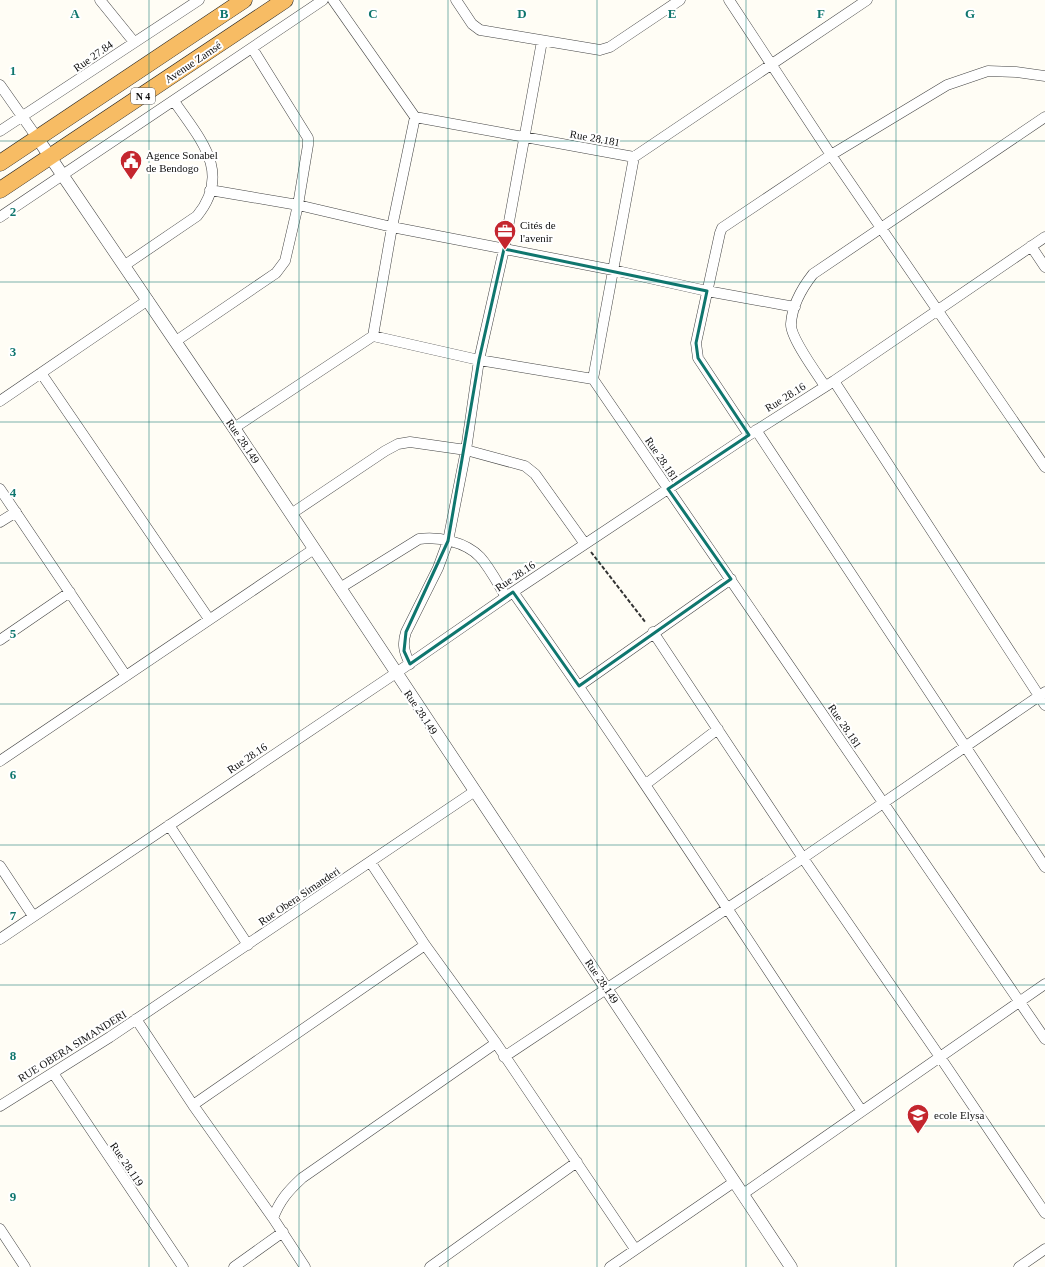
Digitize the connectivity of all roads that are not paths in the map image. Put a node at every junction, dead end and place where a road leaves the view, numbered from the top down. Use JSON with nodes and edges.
{"nodes":[{"id":1,"x":100,"y":0,"type":"edge"},
{"id":2,"x":199,"y":0,"type":"edge"},
{"id":3,"x":244,"y":0,"type":"edge"},
{"id":4,"x":285,"y":0,"type":"edge"},
{"id":5,"x":323,"y":0,"type":"edge"},
{"id":6,"x":333,"y":0,"type":"edge"},
{"id":7,"x":456,"y":0,"type":"edge"},
{"id":8,"x":680,"y":0,"type":"edge"},
{"id":9,"x":729,"y":0,"type":"edge"},
{"id":10,"x":867,"y":0,"type":"edge"},
{"id":11,"x":542,"y":41,"type":"junction"},
{"id":12,"x":134,"y":42,"type":"junction"},
{"id":13,"x":252,"y":48,"type":"junction"},
{"id":14,"x":772,"y":64,"type":"junction"},
{"id":15,"x":1045,"y":76,"type":"edge"},
{"id":16,"x":0,"y":85,"type":"edge"},
{"id":17,"x":174,"y":101,"type":"junction"},
{"id":18,"x":22,"y":117,"type":"junction"},
{"id":19,"x":415,"y":117,"type":"junction"},
{"id":20,"x":1045,"y":117,"type":"edge"},
{"id":21,"x":0,"y":131,"type":"edge"},
{"id":22,"x":523,"y":136,"type":"junction"},
{"id":23,"x":38,"y":139,"type":"junction"},
{"id":24,"x":831,"y":155,"type":"junction"},
{"id":25,"x":50,"y":157,"type":"junction"},
{"id":26,"x":634,"y":157,"type":"junction"},
{"id":27,"x":0,"y":163,"type":"edge"},
{"id":28,"x":63,"y":174,"type":"junction"},
{"id":29,"x":0,"y":190,"type":"edge"},
{"id":30,"x":210,"y":190,"type":"junction"},
{"id":31,"x":298,"y":205,"type":"junction"},
{"id":32,"x":0,"y":217,"type":"edge"},
{"id":33,"x":392,"y":226,"type":"junction"},
{"id":34,"x":881,"y":229,"type":"junction"},
{"id":35,"x":1045,"y":237,"type":"edge"},
{"id":36,"x":1031,"y":246,"type":"junction"},
{"id":37,"x":504,"y":249,"type":"junction"},
{"id":38,"x":125,"y":265,"type":"junction"},
{"id":39,"x":1045,"y":267,"type":"edge"},
{"id":40,"x":613,"y":270,"type":"junction"},
{"id":41,"x":707,"y":291,"type":"junction"},
{"id":42,"x":148,"y":300,"type":"junction"},
{"id":43,"x":795,"y":307,"type":"junction"},
{"id":44,"x":937,"y":311,"type":"junction"},
{"id":45,"x":373,"y":336,"type":"junction"},
{"id":46,"x":176,"y":341,"type":"junction"},
{"id":47,"x":479,"y":360,"type":"junction"},
{"id":48,"x":41,"y":374,"type":"junction"},
{"id":49,"x":593,"y":379,"type":"junction"},
{"id":50,"x":829,"y":384,"type":"junction"},
{"id":51,"x":0,"y":401,"type":"edge"},
{"id":52,"x":234,"y":428,"type":"junction"},
{"id":53,"x":752,"y":432,"type":"junction"},
{"id":54,"x":466,"y":450,"type":"junction"},
{"id":55,"x":1045,"y":467,"type":"edge"},
{"id":56,"x":668,"y":488,"type":"junction"},
{"id":57,"x":0,"y":489,"type":"edge"},
{"id":58,"x":16,"y":512,"type":"junction"},
{"id":59,"x":291,"y":514,"type":"junction"},
{"id":60,"x":0,"y":522,"type":"edge"},
{"id":61,"x":448,"y":541,"type":"junction"},
{"id":62,"x":585,"y":544,"type":"junction"},
{"id":63,"x":314,"y":549,"type":"junction"},
{"id":64,"x":731,"y":579,"type":"junction"},
{"id":65,"x":340,"y":588,"type":"junction"},
{"id":66,"x":70,"y":592,"type":"junction"},
{"id":67,"x":510,"y":594,"type":"junction"},
{"id":68,"x":209,"y":619,"type":"junction"},
{"id":69,"x":653,"y":632,"type":"junction"},
{"id":70,"x":0,"y":640,"type":"edge"},
{"id":71,"x":410,"y":664,"type":"junction"},
{"id":72,"x":396,"y":673,"type":"junction"},
{"id":73,"x":126,"y":676,"type":"junction"},
{"id":74,"x":579,"y":686,"type":"junction"},
{"id":75,"x":1042,"y":694,"type":"edge"},
{"id":76,"x":1045,"y":705,"type":"edge"},
{"id":77,"x":718,"y":729,"type":"junction"},
{"id":78,"x":965,"y":746,"type":"junction"},
{"id":79,"x":0,"y":761,"type":"edge"},
{"id":80,"x":646,"y":784,"type":"junction"},
{"id":81,"x":475,"y":792,"type":"junction"},
{"id":82,"x":884,"y":804,"type":"junction"},
{"id":83,"x":169,"y":825,"type":"junction"},
{"id":84,"x":803,"y":858,"type":"junction"},
{"id":85,"x":371,"y":863,"type":"junction"},
{"id":86,"x":0,"y":866,"type":"edge"},
{"id":87,"x":1045,"y":867,"type":"edge"},
{"id":88,"x":726,"y":908,"type":"junction"},
{"id":89,"x":33,"y":916,"type":"junction"},
{"id":90,"x":0,"y":938,"type":"edge"},
{"id":91,"x":425,"y":944,"type":"junction"},
{"id":92,"x":248,"y":945,"type":"junction"},
{"id":93,"x":1045,"y":984,"type":"edge"},
{"id":94,"x":606,"y":987,"type":"junction"},
{"id":95,"x":1020,"y":1002,"type":"junction"},
{"id":96,"x":136,"y":1019,"type":"junction"},
{"id":97,"x":1045,"y":1039,"type":"edge"},
{"id":98,"x":496,"y":1043,"type":"junction"},
{"id":99,"x":504,"y":1057,"type":"junction"},
{"id":100,"x":940,"y":1057,"type":"junction"},
{"id":101,"x":52,"y":1073,"type":"junction"},
{"id":102,"x":193,"y":1105,"type":"junction"},
{"id":103,"x":0,"y":1106,"type":"edge"},
{"id":104,"x":861,"y":1110,"type":"junction"},
{"id":105,"x":577,"y":1162,"type":"junction"},
{"id":106,"x":734,"y":1182,"type":"junction"},
{"id":107,"x":743,"y":1194,"type":"junction"},
{"id":108,"x":1045,"y":1213,"type":"edge"},
{"id":109,"x":274,"y":1218,"type":"junction"},
{"id":110,"x":0,"y":1229,"type":"edge"},
{"id":111,"x":283,"y":1232,"type":"junction"},
{"id":112,"x":635,"y":1249,"type":"junction"},
{"id":113,"x":1045,"y":1249,"type":"edge"},
{"id":114,"x":21,"y":1266,"type":"edge"},
{"id":115,"x":183,"y":1267,"type":"edge"},
{"id":116,"x":234,"y":1267,"type":"edge"},
{"id":117,"x":305,"y":1267,"type":"edge"},
{"id":118,"x":430,"y":1267,"type":"edge"},
{"id":119,"x":610,"y":1267,"type":"edge"},
{"id":120,"x":791,"y":1267,"type":"edge"},
{"id":121,"x":1018,"y":1267,"type":"edge"}],
"edges":[{"from":1,"to":12,"type":"street"},
{"from":2,"to":12,"type":"street","name":"Rue 27.84"},
{"from":3,"to":23,"type":"highway","name":"Avenue Zamsé","number":"N 4"},
{"from":4,"to":25,"type":"highway","name":"Avenue Zamsé","number":"N 4"},
{"from":5,"to":13,"type":"street"},
{"from":6,"to":19,"type":"street"},
{"from":7,"to":11,"type":"street"},
{"from":8,"to":11,"type":"street"},
{"from":9,"to":14,"type":"street"},
{"from":10,"to":14,"type":"street"},
{"from":11,"to":22,"type":"street"},
{"from":12,"to":18,"type":"street","name":"Rue 27.84"},
{"from":13,"to":17,"type":"street"},
{"from":13,"to":31,"type":"street"},
{"from":14,"to":24,"type":"street"},
{"from":14,"to":26,"type":"street"},
{"from":15,"to":24,"type":"street"},
{"from":16,"to":18,"type":"street"},
{"from":17,"to":28,"type":"street"},
{"from":17,"to":30,"type":"street"},
{"from":18,"to":21,"type":"street","name":"Rue 27.84"},
{"from":18,"to":23,"type":"street"},
{"from":19,"to":22,"type":"street","name":"Rue 28.181"},
{"from":19,"to":33,"type":"street"},
{"from":20,"to":34,"type":"street"},
{"from":22,"to":26,"type":"street","name":"Rue 28.181"},
{"from":22,"to":37,"type":"street"},
{"from":23,"to":25,"type":"street","name":"Rue 28.149"},
{"from":23,"to":27,"type":"highway","name":"Avenue Zamsé","number":"N 4"},
{"from":24,"to":34,"type":"street"},
{"from":24,"to":41,"type":"street"},
{"from":25,"to":28,"type":"street","name":"Rue 28.149"},
{"from":25,"to":29,"type":"highway","name":"Avenue Zamsé","number":"N 4"},
{"from":26,"to":40,"type":"street"},
{"from":28,"to":32,"type":"street"},
{"from":28,"to":38,"type":"street","name":"Rue 28.149"},
{"from":30,"to":31,"type":"street"},
{"from":30,"to":38,"type":"street"},
{"from":31,"to":33,"type":"street"},
{"from":31,"to":46,"type":"street"},
{"from":33,"to":37,"type":"street"},
{"from":33,"to":45,"type":"street"},
{"from":34,"to":43,"type":"street"},
{"from":34,"to":44,"type":"street"},
{"from":35,"to":36,"type":"street","name":"Rue 28.16"},
{"from":36,"to":39,"type":"street"},
{"from":36,"to":44,"type":"street","name":"Rue 28.16"},
{"from":37,"to":40,"type":"street"},
{"from":37,"to":47,"type":"street"},
{"from":38,"to":42,"type":"street","name":"Rue 28.149"},
{"from":40,"to":41,"type":"street"},
{"from":40,"to":49,"type":"street"},
{"from":41,"to":43,"type":"street"},
{"from":41,"to":53,"type":"street"},
{"from":42,"to":46,"type":"street","name":"Rue 28.149"},
{"from":42,"to":48,"type":"street"},
{"from":43,"to":50,"type":"street"},
{"from":44,"to":50,"type":"street","name":"Rue 28.16"},
{"from":44,"to":55,"type":"street"},
{"from":45,"to":47,"type":"street"},
{"from":45,"to":52,"type":"street"},
{"from":46,"to":52,"type":"street","name":"Rue 28.149"},
{"from":47,"to":49,"type":"street"},
{"from":47,"to":54,"type":"street"},
{"from":48,"to":51,"type":"street"},
{"from":48,"to":68,"type":"street"},
{"from":49,"to":56,"type":"street","name":"Rue 28.181"},
{"from":50,"to":53,"type":"street","name":"Rue 28.16"},
{"from":50,"to":75,"type":"street"},
{"from":52,"to":59,"type":"street","name":"Rue 28.149"},
{"from":53,"to":56,"type":"street","name":"Rue 28.16"},
{"from":53,"to":78,"type":"street"},
{"from":54,"to":59,"type":"street"},
{"from":54,"to":61,"type":"street"},
{"from":54,"to":62,"type":"street"},
{"from":56,"to":62,"type":"street","name":"Rue 28.16"},
{"from":56,"to":64,"type":"street","name":"Rue 28.181"},
{"from":57,"to":58,"type":"street"},
{"from":58,"to":60,"type":"street"},
{"from":58,"to":66,"type":"street"},
{"from":59,"to":63,"type":"street","name":"Rue 28.149"},
{"from":61,"to":65,"type":"street"},
{"from":61,"to":67,"type":"street"},
{"from":61,"to":71,"type":"street"},
{"from":62,"to":67,"type":"street","name":"Rue 28.16"},
{"from":63,"to":65,"type":"street","name":"Rue 28.149"},
{"from":63,"to":68,"type":"street"},
{"from":64,"to":69,"type":"street"},
{"from":64,"to":82,"type":"street","name":"Rue 28.181"},
{"from":65,"to":72,"type":"street","name":"Rue 28.149"},
{"from":66,"to":70,"type":"street"},
{"from":66,"to":73,"type":"street"},
{"from":67,"to":71,"type":"street","name":"Rue 28.16"},
{"from":67,"to":74,"type":"street"},
{"from":68,"to":73,"type":"street"},
{"from":69,"to":74,"type":"street"},
{"from":69,"to":77,"type":"street"},
{"from":71,"to":72,"type":"street","name":"Rue 28.16"},
{"from":72,"to":81,"type":"street","name":"Rue 28.149"},
{"from":72,"to":83,"type":"street","name":"Rue 28.16"},
{"from":73,"to":79,"type":"street"},
{"from":74,"to":80,"type":"street"},
{"from":75,"to":76,"type":"street"},
{"from":75,"to":78,"type":"street"},
{"from":77,"to":80,"type":"street"},
{"from":77,"to":84,"type":"street"},
{"from":78,"to":82,"type":"street"},
{"from":78,"to":87,"type":"street"},
{"from":80,"to":88,"type":"street"},
{"from":81,"to":85,"type":"street","name":"Rue Obera Simanderi"},
{"from":81,"to":94,"type":"street","name":"Rue 28.149"},
{"from":82,"to":84,"type":"street"},
{"from":82,"to":95,"type":"street","name":"Rue 28.181"},
{"from":83,"to":89,"type":"street","name":"Rue 28.16"},
{"from":83,"to":92,"type":"street"},
{"from":84,"to":88,"type":"street"},
{"from":84,"to":100,"type":"street"},
{"from":85,"to":91,"type":"street"},
{"from":85,"to":92,"type":"street","name":"Rue Obera Simanderi"},
{"from":86,"to":89,"type":"street"},
{"from":88,"to":94,"type":"street"},
{"from":88,"to":104,"type":"street"},
{"from":89,"to":90,"type":"street","name":"Rue 28.16"},
{"from":91,"to":98,"type":"street"},
{"from":91,"to":102,"type":"street"},
{"from":92,"to":96,"type":"street","name":"Rue Obera Simanderi"},
{"from":93,"to":95,"type":"street"},
{"from":94,"to":99,"type":"street"},
{"from":94,"to":106,"type":"street","name":"Rue 28.149"},
{"from":95,"to":97,"type":"street","name":"Rue 28.181"},
{"from":95,"to":100,"type":"street"},
{"from":96,"to":101,"type":"street","name":"RUE OBERA SIMANDERI"},
{"from":96,"to":102,"type":"street"},
{"from":98,"to":99,"type":"street"},
{"from":98,"to":109,"type":"street"},
{"from":99,"to":105,"type":"street"},
{"from":100,"to":104,"type":"street"},
{"from":100,"to":108,"type":"street"},
{"from":101,"to":103,"type":"street","name":"RUE OBERA SIMANDERI"},
{"from":101,"to":115,"type":"street","name":"Rue 28.119"},
{"from":102,"to":109,"type":"street"},
{"from":104,"to":107,"type":"street"},
{"from":105,"to":112,"type":"street"},
{"from":105,"to":118,"type":"street"},
{"from":106,"to":107,"type":"street","name":"Rue 28.149"},
{"from":106,"to":112,"type":"street"},
{"from":107,"to":120,"type":"street","name":"Rue 28.149"},
{"from":109,"to":111,"type":"street"},
{"from":110,"to":114,"type":"street"},
{"from":111,"to":116,"type":"street"},
{"from":111,"to":117,"type":"street"},
{"from":112,"to":119,"type":"street"},
{"from":113,"to":121,"type":"street"}]}
